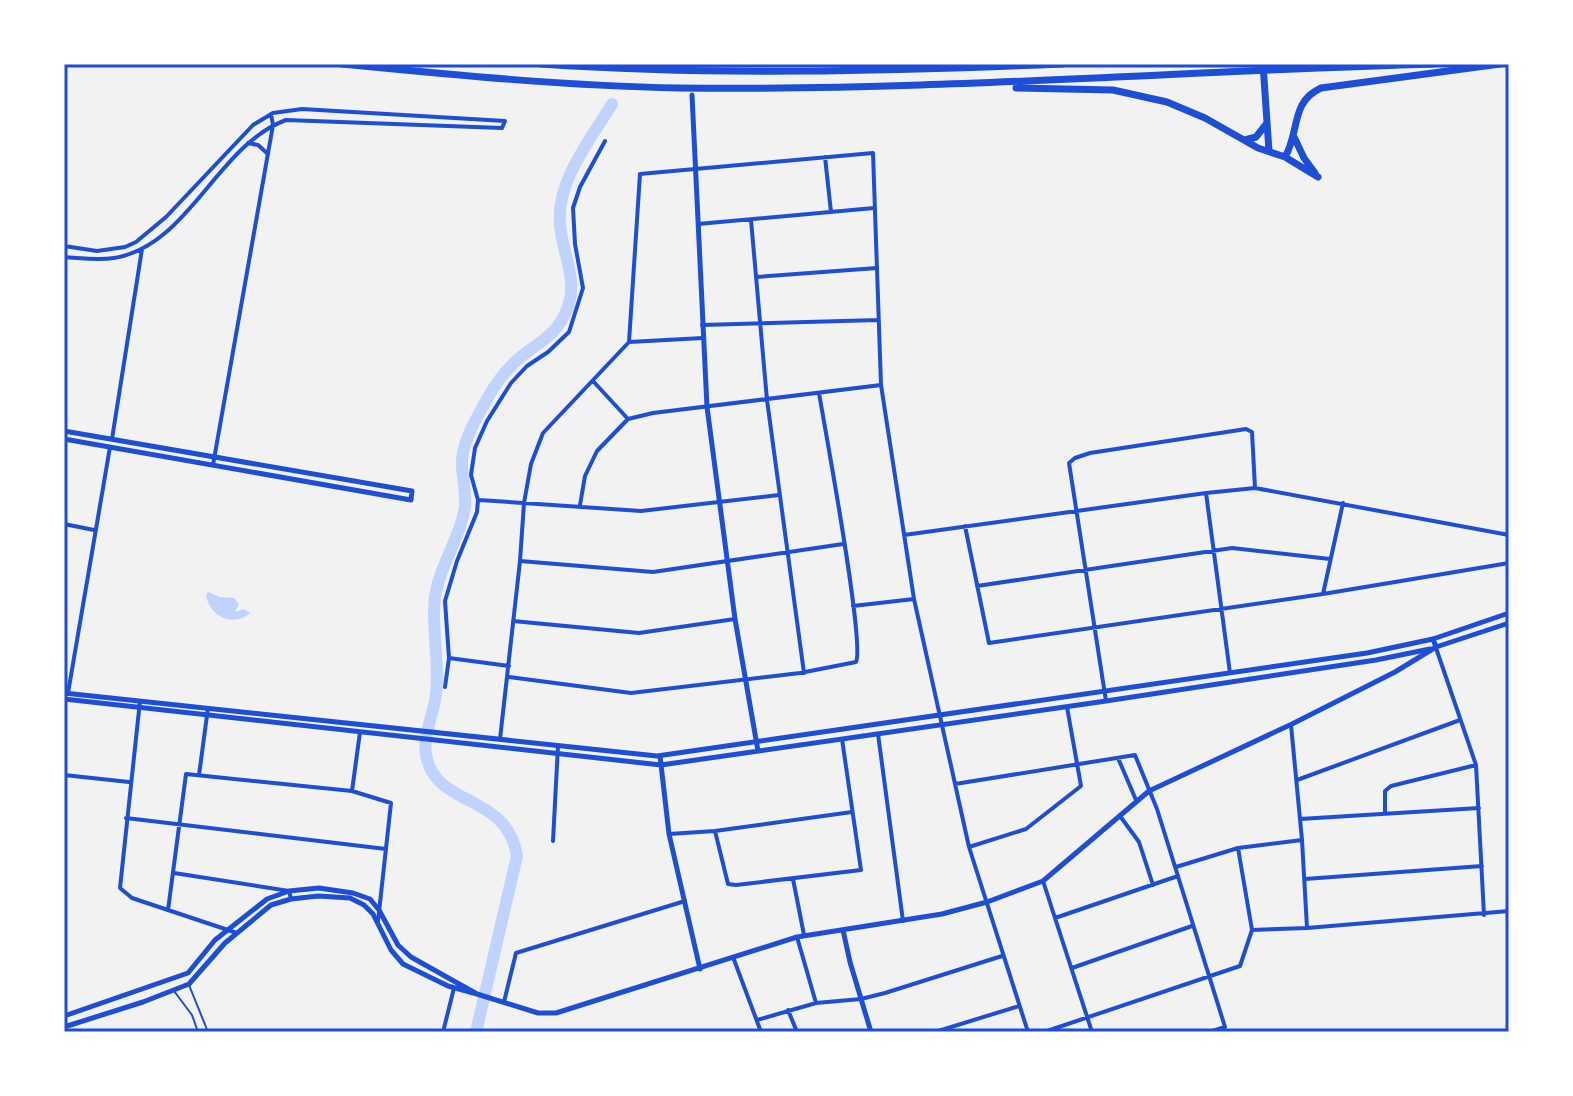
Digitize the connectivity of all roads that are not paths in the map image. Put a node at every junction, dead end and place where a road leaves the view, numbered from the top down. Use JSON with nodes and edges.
{"nodes":[{"id":1,"x":342,"y":64,"type":"edge"},
{"id":2,"x":541,"y":64,"type":"edge"},
{"id":3,"x":972,"y":64,"type":"edge"},
{"id":4,"x":1063,"y":64,"type":"edge"},
{"id":5,"x":1263,"y":64,"type":"edge"},
{"id":6,"x":1434,"y":64,"type":"edge"},
{"id":7,"x":1500,"y":64,"type":"edge"},
{"id":8,"x":935,"y":69,"type":"junction"},
{"id":9,"x":854,"y":87,"type":"junction"},
{"id":10,"x":692,"y":95,"type":"dead end"},
{"id":11,"x":271,"y":114,"type":"junction"},
{"id":12,"x":1267,"y":123,"type":"junction"},
{"id":13,"x":273,"y":125,"type":"junction"},
{"id":14,"x":1294,"y":137,"type":"junction"},
{"id":15,"x":1245,"y":140,"type":"junction"},
{"id":16,"x":605,"y":141,"type":"dead end"},
{"id":17,"x":248,"y":143,"type":"junction"},
{"id":18,"x":1269,"y":151,"type":"junction"},
{"id":19,"x":268,"y":154,"type":"junction"},
{"id":20,"x":825,"y":157,"type":"junction"},
{"id":21,"x":1285,"y":157,"type":"junction"},
{"id":22,"x":695,"y":168,"type":"junction"},
{"id":23,"x":874,"y":208,"type":"junction"},
{"id":24,"x":831,"y":212,"type":"junction"},
{"id":25,"x":751,"y":220,"type":"junction"},
{"id":26,"x":698,"y":224,"type":"junction"},
{"id":27,"x":64,"y":246,"type":"edge"},
{"id":28,"x":142,"y":249,"type":"junction"},
{"id":29,"x":64,"y":257,"type":"edge"},
{"id":30,"x":877,"y":268,"type":"junction"},
{"id":31,"x":756,"y":277,"type":"junction"},
{"id":32,"x":878,"y":320,"type":"junction"},
{"id":33,"x":761,"y":324,"type":"junction"},
{"id":34,"x":702,"y":325,"type":"junction"},
{"id":35,"x":703,"y":338,"type":"junction"},
{"id":36,"x":629,"y":342,"type":"junction"},
{"id":37,"x":593,"y":381,"type":"junction"},
{"id":38,"x":881,"y":385,"type":"junction"},
{"id":39,"x":819,"y":393,"type":"junction"},
{"id":40,"x":767,"y":400,"type":"junction"},
{"id":41,"x":707,"y":407,"type":"junction"},
{"id":42,"x":628,"y":419,"type":"junction"},
{"id":43,"x":64,"y":431,"type":"edge"},
{"id":44,"x":64,"y":439,"type":"edge"},
{"id":45,"x":112,"y":439,"type":"junction"},
{"id":46,"x":110,"y":447,"type":"junction"},
{"id":47,"x":215,"y":457,"type":"junction"},
{"id":48,"x":213,"y":465,"type":"junction"},
{"id":49,"x":1255,"y":488,"type":"junction"},
{"id":50,"x":1206,"y":493,"type":"junction"},
{"id":51,"x":779,"y":495,"type":"junction"},
{"id":52,"x":478,"y":500,"type":"junction"},
{"id":53,"x":524,"y":503,"type":"junction"},
{"id":54,"x":719,"y":503,"type":"junction"},
{"id":55,"x":1343,"y":503,"type":"junction"},
{"id":56,"x":580,"y":505,"type":"junction"},
{"id":57,"x":1076,"y":511,"type":"junction"},
{"id":58,"x":64,"y":524,"type":"edge"},
{"id":59,"x":965,"y":526,"type":"junction"},
{"id":60,"x":94,"y":530,"type":"junction"},
{"id":61,"x":904,"y":535,"type":"junction"},
{"id":62,"x":1509,"y":535,"type":"edge"},
{"id":63,"x":843,"y":544,"type":"junction"},
{"id":64,"x":1214,"y":550,"type":"junction"},
{"id":65,"x":786,"y":553,"type":"junction"},
{"id":66,"x":1330,"y":559,"type":"junction"},
{"id":67,"x":520,"y":561,"type":"junction"},
{"id":68,"x":726,"y":562,"type":"junction"},
{"id":69,"x":1509,"y":563,"type":"edge"},
{"id":70,"x":1086,"y":570,"type":"junction"},
{"id":71,"x":977,"y":586,"type":"junction"},
{"id":72,"x":1323,"y":594,"type":"junction"},
{"id":73,"x":914,"y":599,"type":"junction"},
{"id":74,"x":853,"y":606,"type":"junction"},
{"id":75,"x":1221,"y":608,"type":"junction"},
{"id":76,"x":1509,"y":613,"type":"edge"},
{"id":77,"x":735,"y":619,"type":"junction"},
{"id":78,"x":513,"y":621,"type":"junction"},
{"id":79,"x":1509,"y":623,"type":"edge"},
{"id":80,"x":1095,"y":627,"type":"junction"},
{"id":81,"x":1433,"y":639,"type":"junction"},
{"id":82,"x":1436,"y":647,"type":"junction"},
{"id":83,"x":449,"y":658,"type":"junction"},
{"id":84,"x":509,"y":666,"type":"junction"},
{"id":85,"x":804,"y":673,"type":"junction"},
{"id":86,"x":1230,"y":673,"type":"junction"},
{"id":87,"x":509,"y":677,"type":"junction"},
{"id":88,"x":746,"y":681,"type":"junction"},
{"id":89,"x":445,"y":687,"type":"dead end"},
{"id":90,"x":1105,"y":692,"type":"junction"},
{"id":91,"x":66,"y":696,"type":"edge"},
{"id":92,"x":1106,"y":701,"type":"junction"},
{"id":93,"x":139,"y":704,"type":"junction"},
{"id":94,"x":1067,"y":707,"type":"junction"},
{"id":95,"x":208,"y":711,"type":"junction"},
{"id":96,"x":940,"y":716,"type":"junction"},
{"id":97,"x":1460,"y":720,"type":"junction"},
{"id":98,"x":360,"y":724,"type":"junction"},
{"id":99,"x":942,"y":725,"type":"junction"},
{"id":100,"x":1291,"y":725,"type":"junction"},
{"id":101,"x":360,"y":732,"type":"junction"},
{"id":102,"x":878,"y":734,"type":"junction"},
{"id":103,"x":500,"y":739,"type":"junction"},
{"id":104,"x":842,"y":739,"type":"junction"},
{"id":105,"x":756,"y":742,"type":"junction"},
{"id":106,"x":558,"y":746,"type":"junction"},
{"id":107,"x":758,"y":751,"type":"junction"},
{"id":108,"x":557,"y":754,"type":"junction"},
{"id":109,"x":660,"y":756,"type":"junction"},
{"id":110,"x":1118,"y":758,"type":"junction"},
{"id":111,"x":661,"y":765,"type":"junction"},
{"id":112,"x":1077,"y":765,"type":"junction"},
{"id":113,"x":1476,"y":765,"type":"junction"},
{"id":114,"x":64,"y":775,"type":"edge"},
{"id":115,"x":199,"y":775,"type":"junction"},
{"id":116,"x":1296,"y":781,"type":"junction"},
{"id":117,"x":129,"y":782,"type":"junction"},
{"id":118,"x":955,"y":784,"type":"junction"},
{"id":119,"x":352,"y":791,"type":"junction"},
{"id":120,"x":1149,"y":791,"type":"junction"},
{"id":121,"x":1136,"y":800,"type":"junction"},
{"id":122,"x":1479,"y":808,"type":"junction"},
{"id":123,"x":852,"y":812,"type":"junction"},
{"id":124,"x":1385,"y":813,"type":"junction"},
{"id":125,"x":1118,"y":814,"type":"junction"},
{"id":126,"x":126,"y":818,"type":"junction"},
{"id":127,"x":1300,"y":819,"type":"junction"},
{"id":128,"x":180,"y":825,"type":"junction"},
{"id":129,"x":715,"y":831,"type":"junction"},
{"id":130,"x":669,"y":834,"type":"junction"},
{"id":131,"x":1302,"y":840,"type":"junction"},
{"id":132,"x":553,"y":841,"type":"dead end"},
{"id":133,"x":969,"y":847,"type":"junction"},
{"id":134,"x":1238,"y":848,"type":"junction"},
{"id":135,"x":386,"y":849,"type":"junction"},
{"id":136,"x":1482,"y":866,"type":"junction"},
{"id":137,"x":1176,"y":867,"type":"junction"},
{"id":138,"x":174,"y":873,"type":"junction"},
{"id":139,"x":1179,"y":876,"type":"junction"},
{"id":140,"x":793,"y":878,"type":"junction"},
{"id":141,"x":1304,"y":879,"type":"junction"},
{"id":142,"x":1043,"y":881,"type":"junction"},
{"id":143,"x":1153,"y":885,"type":"junction"},
{"id":144,"x":289,"y":891,"type":"junction"},
{"id":145,"x":291,"y":899,"type":"junction"},
{"id":146,"x":685,"y":901,"type":"junction"},
{"id":147,"x":987,"y":902,"type":"junction"},
{"id":148,"x":168,"y":910,"type":"junction"},
{"id":149,"x":379,"y":910,"type":"junction"},
{"id":150,"x":1509,"y":911,"type":"edge"},
{"id":151,"x":1484,"y":915,"type":"junction"},
{"id":152,"x":1055,"y":918,"type":"junction"},
{"id":153,"x":903,"y":921,"type":"junction"},
{"id":154,"x":377,"y":923,"type":"junction"},
{"id":155,"x":1192,"y":926,"type":"junction"},
{"id":156,"x":1307,"y":928,"type":"junction"},
{"id":157,"x":227,"y":930,"type":"junction"},
{"id":158,"x":843,"y":930,"type":"junction"},
{"id":159,"x":1252,"y":930,"type":"junction"},
{"id":160,"x":237,"y":933,"type":"junction"},
{"id":161,"x":800,"y":936,"type":"junction"},
{"id":162,"x":1002,"y":956,"type":"junction"},
{"id":163,"x":733,"y":957,"type":"junction"},
{"id":164,"x":1072,"y":968,"type":"junction"},
{"id":165,"x":700,"y":969,"type":"junction"},
{"id":166,"x":1209,"y":977,"type":"junction"},
{"id":167,"x":451,"y":978,"type":"junction"},
{"id":168,"x":189,"y":984,"type":"junction"},
{"id":169,"x":454,"y":988,"type":"junction"},
{"id":170,"x":174,"y":990,"type":"junction"},
{"id":171,"x":477,"y":994,"type":"junction"},
{"id":172,"x":861,"y":999,"type":"junction"},
{"id":173,"x":504,"y":1002,"type":"junction"},
{"id":174,"x":816,"y":1003,"type":"junction"},
{"id":175,"x":1019,"y":1006,"type":"junction"},
{"id":176,"x":788,"y":1010,"type":"junction"},
{"id":177,"x":64,"y":1016,"type":"edge"},
{"id":178,"x":1087,"y":1017,"type":"junction"},
{"id":179,"x":757,"y":1020,"type":"junction"},
{"id":180,"x":64,"y":1027,"type":"edge"},
{"id":181,"x":198,"y":1032,"type":"edge"},
{"id":182,"x":208,"y":1032,"type":"edge"},
{"id":183,"x":443,"y":1032,"type":"edge"},
{"id":184,"x":761,"y":1032,"type":"edge"},
{"id":185,"x":797,"y":1032,"type":"edge"},
{"id":186,"x":871,"y":1032,"type":"edge"},
{"id":187,"x":935,"y":1032,"type":"edge"},
{"id":188,"x":1028,"y":1032,"type":"edge"},
{"id":189,"x":1044,"y":1032,"type":"edge"},
{"id":190,"x":1092,"y":1032,"type":"edge"},
{"id":191,"x":1209,"y":1032,"type":"edge"}],
"edges":[{"from":1,"to":9,"type":"highway"},
{"from":2,"to":8,"type":"highway"},
{"from":3,"to":8,"type":"highway"},
{"from":4,"to":8,"type":"highway"},
{"from":5,"to":12,"type":"highway"},
{"from":6,"to":9,"type":"highway"},
{"from":7,"to":14,"type":"highway"},
{"from":9,"to":15,"type":"highway"},
{"from":10,"to":22,"type":"street"},
{"from":11,"to":13,"type":"street"},
{"from":11,"to":13,"type":"street"},
{"from":11,"to":27,"type":"street"},
{"from":12,"to":15,"type":"highway"},
{"from":12,"to":18,"type":"highway"},
{"from":13,"to":17,"type":"street"},
{"from":13,"to":19,"type":"street"},
{"from":14,"to":21,"type":"highway"},
{"from":14,"to":21,"type":"highway"},
{"from":15,"to":18,"type":"highway"},
{"from":16,"to":52,"type":"street"},
{"from":17,"to":19,"type":"street"},
{"from":17,"to":28,"type":"street"},
{"from":18,"to":21,"type":"highway"},
{"from":19,"to":47,"type":"street"},
{"from":20,"to":22,"type":"street"},
{"from":20,"to":23,"type":"street"},
{"from":20,"to":24,"type":"street"},
{"from":22,"to":26,"type":"street"},
{"from":22,"to":36,"type":"street"},
{"from":23,"to":24,"type":"street"},
{"from":23,"to":30,"type":"street"},
{"from":24,"to":25,"type":"street"},
{"from":25,"to":26,"type":"street"},
{"from":25,"to":31,"type":"street"},
{"from":26,"to":34,"type":"street"},
{"from":28,"to":29,"type":"street"},
{"from":28,"to":45,"type":"street"},
{"from":30,"to":31,"type":"street"},
{"from":30,"to":32,"type":"street"},
{"from":31,"to":33,"type":"street"},
{"from":32,"to":33,"type":"street"},
{"from":32,"to":38,"type":"street"},
{"from":33,"to":34,"type":"street"},
{"from":33,"to":40,"type":"street"},
{"from":34,"to":35,"type":"street"},
{"from":35,"to":36,"type":"street"},
{"from":35,"to":41,"type":"street"},
{"from":36,"to":37,"type":"street"},
{"from":37,"to":42,"type":"street"},
{"from":37,"to":53,"type":"street"},
{"from":38,"to":39,"type":"street"},
{"from":38,"to":61,"type":"street"},
{"from":39,"to":40,"type":"street"},
{"from":39,"to":63,"type":"street"},
{"from":40,"to":41,"type":"street"},
{"from":40,"to":51,"type":"street"},
{"from":41,"to":42,"type":"street"},
{"from":41,"to":54,"type":"street"},
{"from":42,"to":56,"type":"street"},
{"from":43,"to":45,"type":"street"},
{"from":44,"to":46,"type":"street"},
{"from":45,"to":47,"type":"street"},
{"from":46,"to":48,"type":"street"},
{"from":46,"to":60,"type":"street"},
{"from":47,"to":48,"type":"street"},
{"from":47,"to":48,"type":"street"},
{"from":49,"to":50,"type":"street"},
{"from":49,"to":55,"type":"street"},
{"from":49,"to":57,"type":"street"},
{"from":50,"to":57,"type":"street"},
{"from":50,"to":64,"type":"street"},
{"from":51,"to":54,"type":"street"},
{"from":51,"to":65,"type":"street"},
{"from":52,"to":53,"type":"street"},
{"from":52,"to":83,"type":"street"},
{"from":53,"to":56,"type":"street"},
{"from":53,"to":67,"type":"street"},
{"from":54,"to":56,"type":"street"},
{"from":54,"to":68,"type":"street"},
{"from":55,"to":62,"type":"street"},
{"from":55,"to":66,"type":"street"},
{"from":57,"to":59,"type":"street"},
{"from":57,"to":70,"type":"street"},
{"from":58,"to":60,"type":"street"},
{"from":59,"to":61,"type":"street"},
{"from":59,"to":71,"type":"street"},
{"from":60,"to":91,"type":"street"},
{"from":61,"to":73,"type":"street"},
{"from":63,"to":65,"type":"street"},
{"from":63,"to":74,"type":"street"},
{"from":64,"to":66,"type":"street"},
{"from":64,"to":70,"type":"street"},
{"from":64,"to":75,"type":"street"},
{"from":65,"to":68,"type":"street"},
{"from":65,"to":85,"type":"street"},
{"from":66,"to":72,"type":"street"},
{"from":67,"to":68,"type":"street"},
{"from":67,"to":78,"type":"street"},
{"from":68,"to":77,"type":"street"},
{"from":69,"to":72,"type":"street"},
{"from":70,"to":71,"type":"street"},
{"from":70,"to":80,"type":"street"},
{"from":71,"to":80,"type":"street"},
{"from":72,"to":75,"type":"street"},
{"from":73,"to":74,"type":"street"},
{"from":73,"to":96,"type":"street"},
{"from":74,"to":85,"type":"street"},
{"from":75,"to":80,"type":"street"},
{"from":75,"to":86,"type":"street"},
{"from":76,"to":81,"type":"street"},
{"from":77,"to":78,"type":"street"},
{"from":77,"to":88,"type":"street"},
{"from":78,"to":84,"type":"street"},
{"from":79,"to":82,"type":"street"},
{"from":80,"to":90,"type":"street"},
{"from":81,"to":82,"type":"street"},
{"from":81,"to":86,"type":"street"},
{"from":82,"to":92,"type":"street"},
{"from":82,"to":97,"type":"street"},
{"from":82,"to":100,"type":"street"},
{"from":83,"to":84,"type":"street"},
{"from":83,"to":89,"type":"street"},
{"from":84,"to":87,"type":"street"},
{"from":85,"to":88,"type":"street"},
{"from":86,"to":90,"type":"street"},
{"from":87,"to":88,"type":"street"},
{"from":87,"to":103,"type":"street"},
{"from":88,"to":105,"type":"street"},
{"from":90,"to":92,"type":"street"},
{"from":90,"to":96,"type":"street"},
{"from":91,"to":93,"type":"street"},
{"from":92,"to":94,"type":"street"},
{"from":93,"to":95,"type":"street"},
{"from":93,"to":117,"type":"street"},
{"from":94,"to":99,"type":"street"},
{"from":94,"to":112,"type":"street"},
{"from":95,"to":98,"type":"street"},
{"from":95,"to":101,"type":"street"},
{"from":95,"to":115,"type":"street"},
{"from":96,"to":99,"type":"street"},
{"from":96,"to":105,"type":"street"},
{"from":97,"to":113,"type":"street"},
{"from":97,"to":116,"type":"street"},
{"from":98,"to":101,"type":"street"},
{"from":98,"to":103,"type":"street"},
{"from":99,"to":102,"type":"street"},
{"from":99,"to":118,"type":"street"},
{"from":100,"to":116,"type":"street"},
{"from":100,"to":120,"type":"street"},
{"from":101,"to":108,"type":"street"},
{"from":101,"to":119,"type":"street"},
{"from":102,"to":104,"type":"street"},
{"from":102,"to":153,"type":"street"},
{"from":103,"to":106,"type":"street"},
{"from":104,"to":107,"type":"street"},
{"from":104,"to":123,"type":"street"},
{"from":105,"to":107,"type":"street"},
{"from":105,"to":109,"type":"street"},
{"from":106,"to":108,"type":"street"},
{"from":106,"to":109,"type":"street"},
{"from":107,"to":111,"type":"street"},
{"from":108,"to":111,"type":"street"},
{"from":108,"to":132,"type":"street"},
{"from":109,"to":111,"type":"street"},
{"from":110,"to":112,"type":"street"},
{"from":110,"to":120,"type":"street"},
{"from":110,"to":121,"type":"street"},
{"from":111,"to":130,"type":"street"},
{"from":112,"to":118,"type":"street"},
{"from":112,"to":133,"type":"street"},
{"from":113,"to":122,"type":"street"},
{"from":113,"to":124,"type":"street"},
{"from":114,"to":117,"type":"street"},
{"from":115,"to":119,"type":"street"},
{"from":115,"to":128,"type":"street"},
{"from":116,"to":127,"type":"street"},
{"from":117,"to":126,"type":"street"},
{"from":118,"to":133,"type":"street"},
{"from":119,"to":135,"type":"street"},
{"from":120,"to":121,"type":"street"},
{"from":120,"to":137,"type":"street"},
{"from":121,"to":125,"type":"street"},
{"from":122,"to":124,"type":"street"},
{"from":122,"to":136,"type":"street"},
{"from":123,"to":129,"type":"street"},
{"from":123,"to":140,"type":"street"},
{"from":124,"to":127,"type":"street"},
{"from":125,"to":142,"type":"street"},
{"from":125,"to":143,"type":"street"},
{"from":126,"to":128,"type":"street"},
{"from":126,"to":148,"type":"street"},
{"from":127,"to":131,"type":"street"},
{"from":128,"to":135,"type":"street"},
{"from":128,"to":138,"type":"street"},
{"from":129,"to":130,"type":"street"},
{"from":129,"to":140,"type":"street"},
{"from":130,"to":146,"type":"street"},
{"from":131,"to":134,"type":"street"},
{"from":131,"to":141,"type":"street"},
{"from":133,"to":147,"type":"street"},
{"from":134,"to":137,"type":"street"},
{"from":134,"to":159,"type":"street"},
{"from":135,"to":149,"type":"street"},
{"from":136,"to":141,"type":"street"},
{"from":136,"to":151,"type":"street"},
{"from":137,"to":139,"type":"street"},
{"from":138,"to":144,"type":"street"},
{"from":138,"to":148,"type":"street"},
{"from":139,"to":143,"type":"street"},
{"from":139,"to":155,"type":"street"},
{"from":140,"to":161,"type":"street"},
{"from":141,"to":156,"type":"street"},
{"from":142,"to":147,"type":"street"},
{"from":142,"to":152,"type":"street"},
{"from":143,"to":152,"type":"street"},
{"from":144,"to":145,"type":"street"},
{"from":144,"to":149,"type":"street"},
{"from":144,"to":157,"type":"street"},
{"from":145,"to":154,"type":"street"},
{"from":145,"to":160,"type":"street"},
{"from":146,"to":165,"type":"street"},
{"from":146,"to":173,"type":"street"},
{"from":147,"to":153,"type":"street"},
{"from":147,"to":162,"type":"street"},
{"from":148,"to":157,"type":"street"},
{"from":149,"to":154,"type":"street"},
{"from":149,"to":167,"type":"street"},
{"from":150,"to":151,"type":"street"},
{"from":151,"to":156,"type":"street"},
{"from":152,"to":164,"type":"street"},
{"from":153,"to":158,"type":"street"},
{"from":154,"to":169,"type":"street"},
{"from":155,"to":164,"type":"street"},
{"from":155,"to":166,"type":"street"},
{"from":156,"to":159,"type":"street"},
{"from":157,"to":160,"type":"street"},
{"from":157,"to":177,"type":"street"},
{"from":158,"to":161,"type":"street"},
{"from":158,"to":172,"type":"street"},
{"from":159,"to":166,"type":"street"},
{"from":160,"to":168,"type":"street"},
{"from":161,"to":163,"type":"street"},
{"from":161,"to":174,"type":"street"},
{"from":162,"to":172,"type":"street"},
{"from":162,"to":175,"type":"street"},
{"from":163,"to":165,"type":"street"},
{"from":163,"to":179,"type":"street"},
{"from":164,"to":178,"type":"street"},
{"from":165,"to":173,"type":"street"},
{"from":166,"to":178,"type":"street"},
{"from":166,"to":191,"type":"street"},
{"from":167,"to":169,"type":"street"},
{"from":167,"to":171,"type":"street"},
{"from":168,"to":170,"type":"street"},
{"from":168,"to":182,"type":"lane"},
{"from":169,"to":171,"type":"street"},
{"from":169,"to":183,"type":"street"},
{"from":170,"to":180,"type":"street"},
{"from":170,"to":181,"type":"lane"},
{"from":171,"to":173,"type":"street"},
{"from":172,"to":174,"type":"street"},
{"from":172,"to":186,"type":"street"},
{"from":174,"to":176,"type":"street"},
{"from":175,"to":187,"type":"street"},
{"from":175,"to":188,"type":"street"},
{"from":176,"to":179,"type":"street"},
{"from":176,"to":185,"type":"street"},
{"from":178,"to":189,"type":"street"},
{"from":178,"to":190,"type":"street"},
{"from":179,"to":184,"type":"street"}]}
